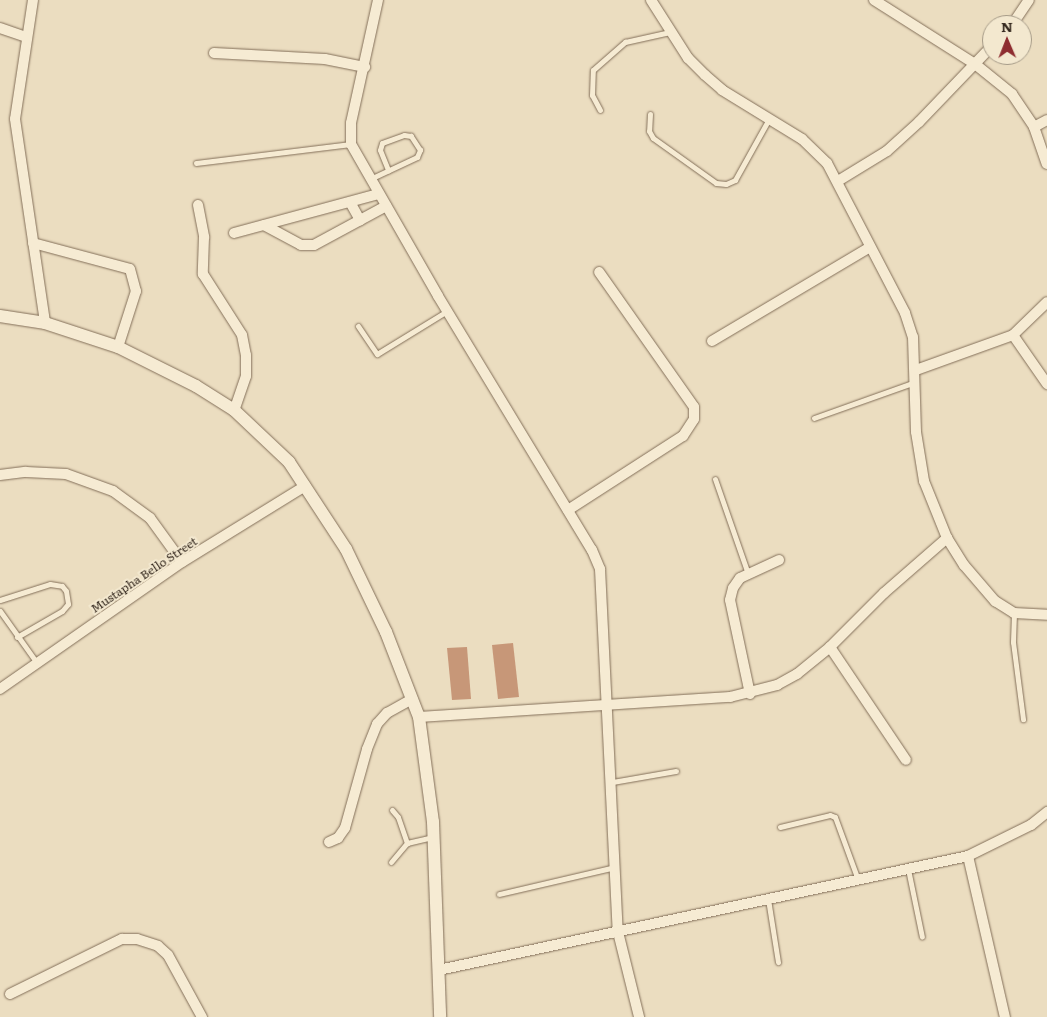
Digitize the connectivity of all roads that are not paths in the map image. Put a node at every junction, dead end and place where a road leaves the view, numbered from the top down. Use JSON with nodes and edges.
{"nodes":[{"id":1,"x":34,"y":0,"type":"edge"},
{"id":2,"x":378,"y":0,"type":"edge"},
{"id":3,"x":651,"y":0,"type":"edge"},
{"id":4,"x":874,"y":0,"type":"edge"},
{"id":5,"x":1029,"y":0,"type":"edge"},
{"id":6,"x":1019,"y":15,"type":"edge"},
{"id":7,"x":0,"y":28,"type":"edge"},
{"id":8,"x":671,"y":32,"type":"junction"},
{"id":9,"x":26,"y":37,"type":"junction"},
{"id":10,"x":214,"y":53,"type":"dead end"},
{"id":11,"x":982,"y":57,"type":"edge"},
{"id":12,"x":975,"y":64,"type":"junction"},
{"id":13,"x":365,"y":67,"type":"junction"},
{"id":14,"x":600,"y":110,"type":"dead end"},
{"id":15,"x":650,"y":114,"type":"dead end"},
{"id":16,"x":769,"y":118,"type":"junction"},
{"id":17,"x":1047,"y":120,"type":"edge"},
{"id":18,"x":1034,"y":127,"type":"junction"},
{"id":19,"x":351,"y":144,"type":"junction"},
{"id":20,"x":196,"y":163,"type":"dead end"},
{"id":21,"x":1047,"y":164,"type":"edge"},
{"id":22,"x":388,"y":170,"type":"junction"},
{"id":23,"x":370,"y":179,"type":"junction"},
{"id":24,"x":838,"y":182,"type":"junction"},
{"id":25,"x":379,"y":194,"type":"junction"},
{"id":26,"x":350,"y":202,"type":"junction"},
{"id":27,"x":198,"y":205,"type":"dead end"},
{"id":28,"x":386,"y":206,"type":"junction"},
{"id":29,"x":360,"y":220,"type":"junction"},
{"id":30,"x":264,"y":225,"type":"junction"},
{"id":31,"x":234,"y":233,"type":"dead end"},
{"id":32,"x":33,"y":243,"type":"junction"},
{"id":33,"x":870,"y":247,"type":"junction"},
{"id":34,"x":599,"y":272,"type":"dead end"},
{"id":35,"x":1047,"y":302,"type":"edge"},
{"id":36,"x":448,"y":311,"type":"junction"},
{"id":37,"x":4,"y":319,"type":"edge"},
{"id":38,"x":45,"y":323,"type":"junction"},
{"id":39,"x":358,"y":326,"type":"dead end"},
{"id":40,"x":1013,"y":335,"type":"junction"},
{"id":41,"x":712,"y":341,"type":"dead end"},
{"id":42,"x":118,"y":347,"type":"junction"},
{"id":43,"x":916,"y":370,"type":"junction"},
{"id":44,"x":916,"y":382,"type":"junction"},
{"id":45,"x":1047,"y":384,"type":"edge"},
{"id":46,"x":234,"y":410,"type":"junction"},
{"id":47,"x":814,"y":418,"type":"dead end"},
{"id":48,"x":0,"y":475,"type":"edge"},
{"id":49,"x":715,"y":479,"type":"dead end"},
{"id":50,"x":305,"y":486,"type":"junction"},
{"id":51,"x":568,"y":510,"type":"junction"},
{"id":52,"x":947,"y":538,"type":"junction"},
{"id":53,"x":779,"y":560,"type":"dead end"},
{"id":54,"x":182,"y":562,"type":"junction"},
{"id":55,"x":748,"y":574,"type":"junction"},
{"id":56,"x":0,"y":600,"type":"edge"},
{"id":57,"x":0,"y":611,"type":"edge"},
{"id":58,"x":1014,"y":612,"type":"junction"},
{"id":59,"x":1047,"y":615,"type":"edge"},
{"id":60,"x":17,"y":637,"type":"junction"},
{"id":61,"x":830,"y":647,"type":"junction"},
{"id":62,"x":37,"y":663,"type":"junction"},
{"id":63,"x":0,"y":689,"type":"edge"},
{"id":64,"x":750,"y":694,"type":"junction"},
{"id":65,"x":412,"y":699,"type":"junction"},
{"id":66,"x":608,"y":707,"type":"junction"},
{"id":67,"x":419,"y":717,"type":"junction"},
{"id":68,"x":1023,"y":719,"type":"dead end"},
{"id":69,"x":906,"y":760,"type":"dead end"},
{"id":70,"x":676,"y":771,"type":"dead end"},
{"id":71,"x":612,"y":782,"type":"junction"},
{"id":72,"x":392,"y":810,"type":"dead end"},
{"id":73,"x":1047,"y":812,"type":"edge"},
{"id":74,"x":780,"y":827,"type":"dead end"},
{"id":75,"x":434,"y":837,"type":"junction"},
{"id":76,"x":329,"y":842,"type":"dead end"},
{"id":77,"x":407,"y":843,"type":"junction"},
{"id":78,"x":968,"y":856,"type":"junction"},
{"id":79,"x":391,"y":862,"type":"dead end"},
{"id":80,"x":615,"y":867,"type":"junction"},
{"id":81,"x":908,"y":869,"type":"junction"},
{"id":82,"x":858,"y":880,"type":"junction"},
{"id":83,"x":499,"y":894,"type":"dead end"},
{"id":84,"x":768,"y":900,"type":"junction"},
{"id":85,"x":618,"y":932,"type":"junction"},
{"id":86,"x":922,"y":937,"type":"dead end"},
{"id":87,"x":778,"y":962,"type":"dead end"},
{"id":88,"x":439,"y":970,"type":"junction"},
{"id":89,"x":10,"y":994,"type":"dead end"},
{"id":90,"x":202,"y":1017,"type":"edge"},
{"id":91,"x":440,"y":1017,"type":"edge"},
{"id":92,"x":639,"y":1017,"type":"edge"},
{"id":93,"x":1005,"y":1017,"type":"edge"}],
"edges":[{"from":1,"to":9,"type":"street"},
{"from":2,"to":13,"type":"street"},
{"from":3,"to":8,"type":"street"},
{"from":4,"to":12,"type":"street"},
{"from":5,"to":6,"type":"street"},
{"from":7,"to":9,"type":"street"},
{"from":8,"to":14,"type":"lane"},
{"from":8,"to":16,"type":"street"},
{"from":9,"to":32,"type":"street"},
{"from":10,"to":13,"type":"street"},
{"from":11,"to":12,"type":"street"},
{"from":12,"to":18,"type":"street"},
{"from":12,"to":24,"type":"street"},
{"from":13,"to":19,"type":"street"},
{"from":15,"to":16,"type":"lane"},
{"from":16,"to":24,"type":"street"},
{"from":17,"to":18,"type":"street"},
{"from":18,"to":21,"type":"street"},
{"from":19,"to":20,"type":"lane"},
{"from":19,"to":23,"type":"street"},
{"from":22,"to":22,"type":"lane"},
{"from":22,"to":23,"type":"lane"},
{"from":23,"to":25,"type":"street"},
{"from":24,"to":33,"type":"street"},
{"from":25,"to":26,"type":"street"},
{"from":25,"to":28,"type":"street"},
{"from":26,"to":29,"type":"street"},
{"from":26,"to":30,"type":"street"},
{"from":27,"to":46,"type":"street"},
{"from":28,"to":29,"type":"street"},
{"from":28,"to":36,"type":"street"},
{"from":29,"to":30,"type":"street"},
{"from":30,"to":31,"type":"street"},
{"from":32,"to":38,"type":"street"},
{"from":32,"to":42,"type":"street"},
{"from":33,"to":41,"type":"street"},
{"from":33,"to":43,"type":"street"},
{"from":34,"to":51,"type":"street"},
{"from":35,"to":40,"type":"street"},
{"from":36,"to":39,"type":"lane"},
{"from":36,"to":51,"type":"street"},
{"from":37,"to":38,"type":"street"},
{"from":38,"to":42,"type":"street"},
{"from":40,"to":43,"type":"street"},
{"from":40,"to":45,"type":"street"},
{"from":42,"to":46,"type":"street"},
{"from":43,"to":44,"type":"street"},
{"from":44,"to":47,"type":"lane"},
{"from":44,"to":52,"type":"street"},
{"from":46,"to":50,"type":"street"},
{"from":48,"to":54,"type":"street"},
{"from":49,"to":55,"type":"lane"},
{"from":50,"to":54,"type":"street","name":"Mustapha Bello Street"},
{"from":50,"to":65,"type":"street"},
{"from":51,"to":66,"type":"street"},
{"from":52,"to":58,"type":"street"},
{"from":52,"to":61,"type":"street"},
{"from":53,"to":55,"type":"street"},
{"from":54,"to":62,"type":"street","name":"Mustapha Bello Street"},
{"from":55,"to":64,"type":"street"},
{"from":56,"to":60,"type":"lane"},
{"from":57,"to":60,"type":"lane"},
{"from":58,"to":59,"type":"street"},
{"from":58,"to":68,"type":"lane"},
{"from":60,"to":62,"type":"lane"},
{"from":61,"to":64,"type":"street"},
{"from":61,"to":69,"type":"street"},
{"from":62,"to":63,"type":"street","name":"Mustapha Bello Street"},
{"from":64,"to":66,"type":"street"},
{"from":65,"to":67,"type":"street"},
{"from":65,"to":76,"type":"street"},
{"from":66,"to":67,"type":"street"},
{"from":66,"to":71,"type":"street"},
{"from":67,"to":75,"type":"street"},
{"from":70,"to":71,"type":"lane"},
{"from":71,"to":80,"type":"street"},
{"from":72,"to":77,"type":"lane"},
{"from":73,"to":78,"type":"street"},
{"from":74,"to":82,"type":"lane"},
{"from":75,"to":77,"type":"lane"},
{"from":75,"to":88,"type":"street"},
{"from":77,"to":79,"type":"lane"},
{"from":78,"to":81,"type":"street"},
{"from":78,"to":93,"type":"street"},
{"from":80,"to":83,"type":"lane"},
{"from":80,"to":85,"type":"street"},
{"from":81,"to":82,"type":"street"},
{"from":81,"to":86,"type":"lane"},
{"from":82,"to":84,"type":"street"},
{"from":84,"to":85,"type":"street"},
{"from":84,"to":87,"type":"lane"},
{"from":85,"to":88,"type":"street"},
{"from":85,"to":92,"type":"street"},
{"from":88,"to":91,"type":"street"},
{"from":89,"to":90,"type":"street"}]}
